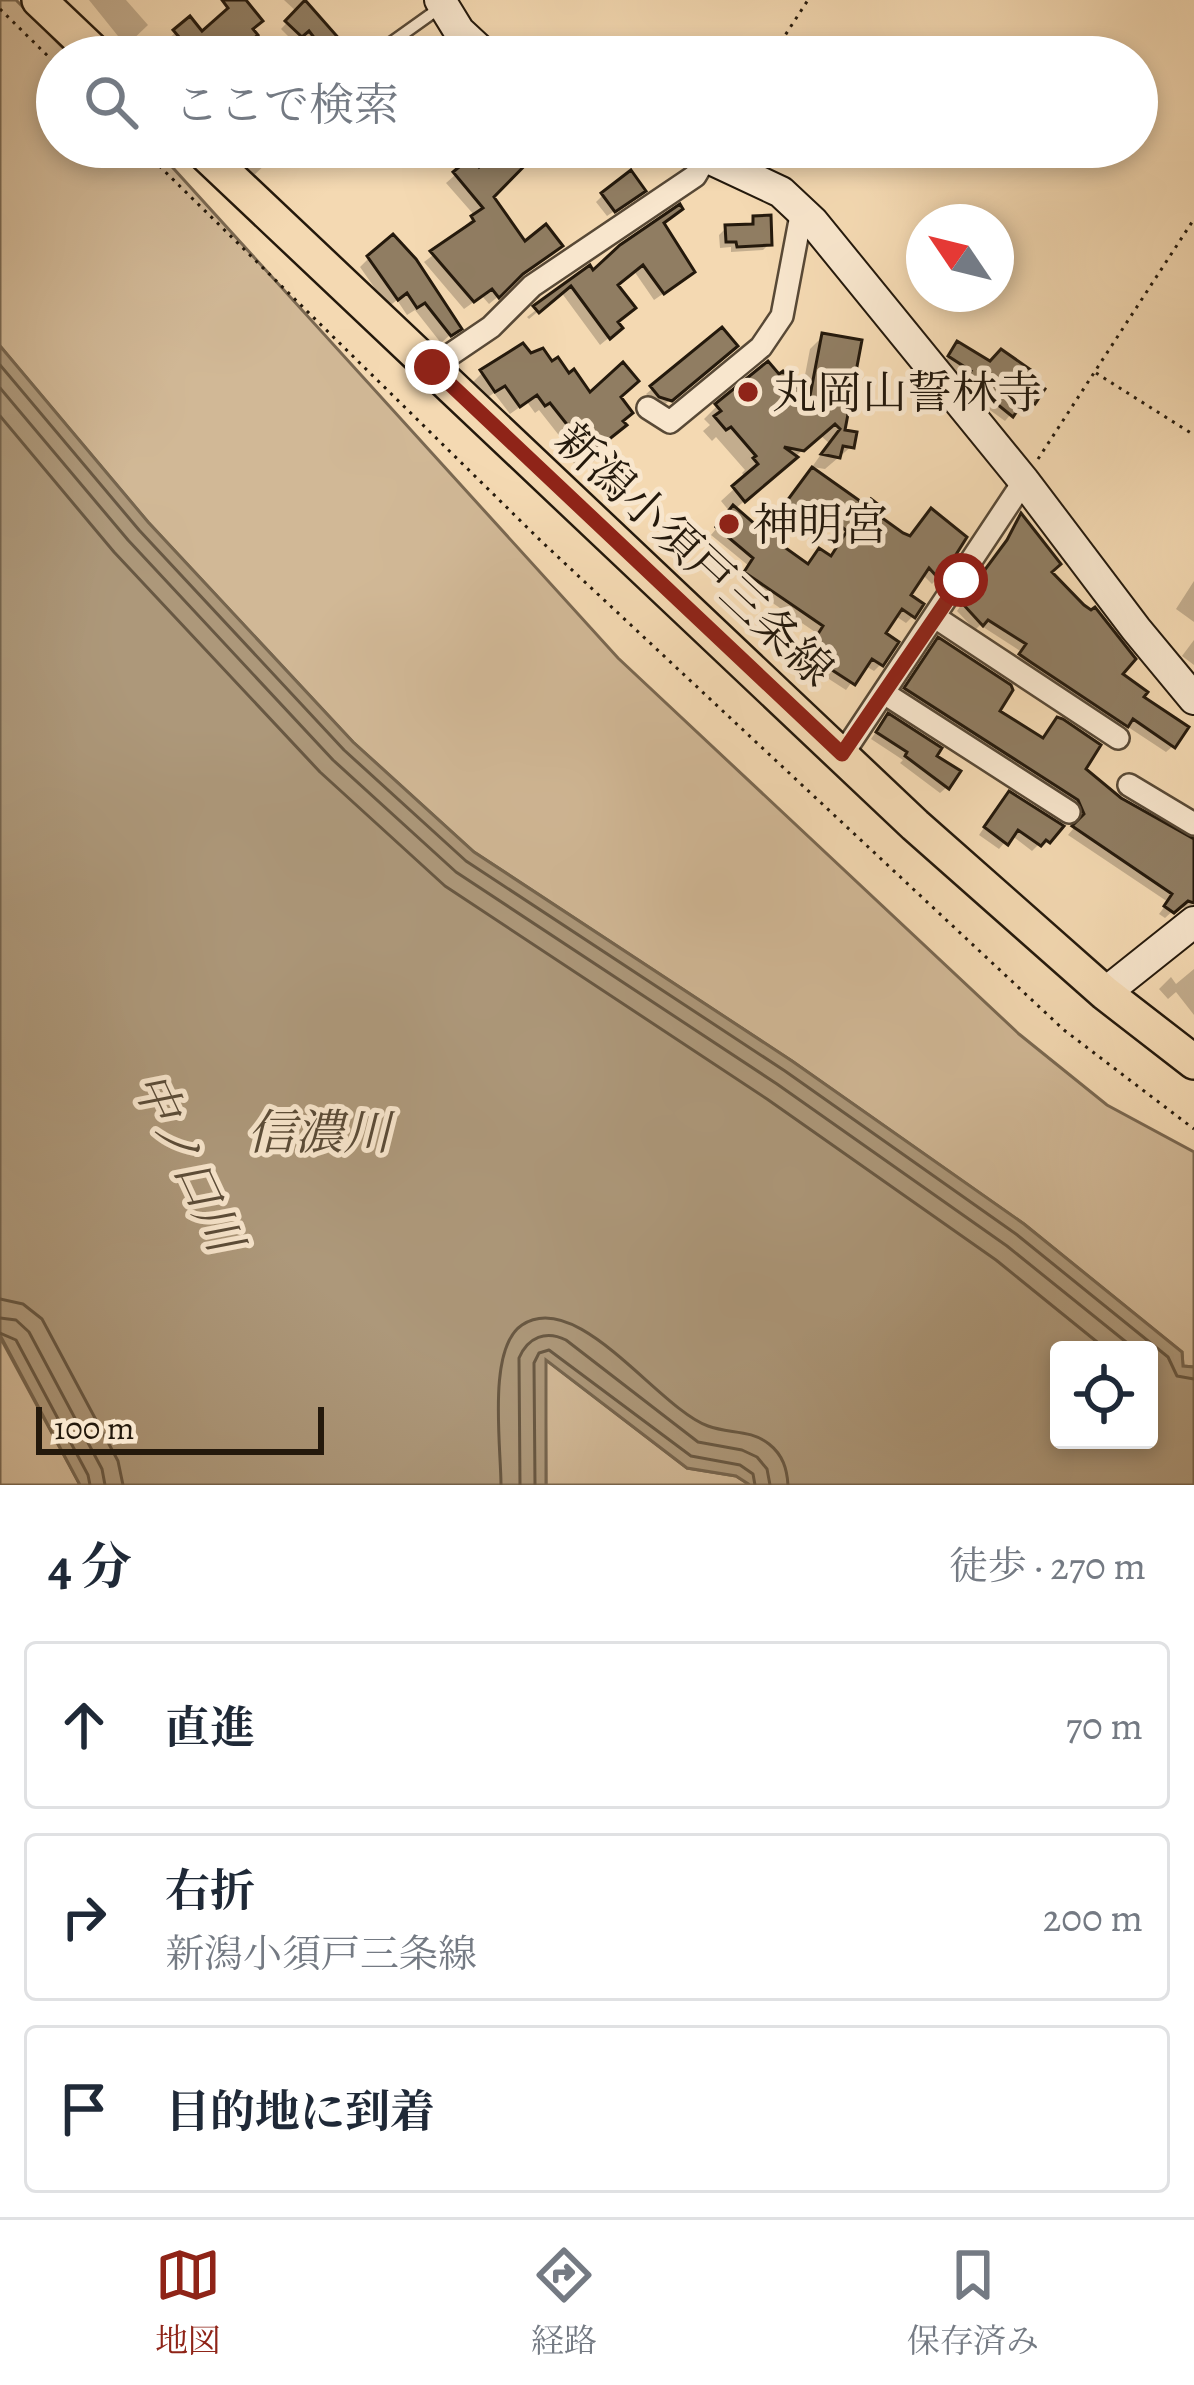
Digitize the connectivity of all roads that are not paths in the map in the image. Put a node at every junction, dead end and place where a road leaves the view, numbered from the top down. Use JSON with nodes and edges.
{"nodes":[{"id":1,"x":39,"y":0,"type":"edge"},
{"id":2,"x":442,"y":3,"type":"edge"},
{"id":3,"x":77,"y":36,"type":"edge"},
{"id":4,"x":399,"y":36,"type":"edge"},
{"id":5,"x":464,"y":36,"type":"edge"},
{"id":6,"x":220,"y":168,"type":"edge"},
{"id":7,"x":695,"y":168,"type":"edge"},
{"id":8,"x":730,"y":168,"type":"edge"},
{"id":9,"x":802,"y":210,"type":"junction"},
{"id":10,"x":432,"y":367,"type":"junction"},
{"id":11,"x":647,"y":408,"type":"dead end"},
{"id":12,"x":1024,"y":481,"type":"junction"},
{"id":13,"x":935,"y":617,"type":"junction"},
{"id":14,"x":884,"y":693,"type":"junction"},
{"id":15,"x":1194,"y":699,"type":"edge"},
{"id":16,"x":1118,"y":738,"type":"dead end"},
{"id":17,"x":842,"y":754,"type":"junction"},
{"id":18,"x":1129,"y":785,"type":"dead end"},
{"id":19,"x":1069,"y":812,"type":"dead end"},
{"id":20,"x":1194,"y":824,"type":"edge"},
{"id":21,"x":1194,"y":922,"type":"edge"},
{"id":22,"x":1105,"y":993,"type":"junction"},
{"id":23,"x":1194,"y":1062,"type":"edge"}],
"edges":[{"from":1,"to":3,"type":"main road"},
{"from":2,"to":4,"type":"lane"},
{"from":2,"to":5,"type":"street"},
{"from":6,"to":10,"type":"main road","name":"新潟小須戸三条線"},
{"from":7,"to":10,"type":"street"},
{"from":8,"to":9,"type":"street"},
{"from":9,"to":11,"type":"street"},
{"from":9,"to":12,"type":"street"},
{"from":10,"to":17,"type":"main road","name":"新潟小須戸三条線"},
{"from":12,"to":13,"type":"street"},
{"from":12,"to":15,"type":"street"},
{"from":13,"to":14,"type":"street"},
{"from":13,"to":16,"type":"street"},
{"from":14,"to":17,"type":"street"},
{"from":14,"to":19,"type":"street"},
{"from":17,"to":22,"type":"main road","name":"新潟小須戸三条線"},
{"from":18,"to":20,"type":"street"},
{"from":21,"to":22,"type":"street"},
{"from":22,"to":23,"type":"main road","name":"新潟小須戸三条線"}]}
